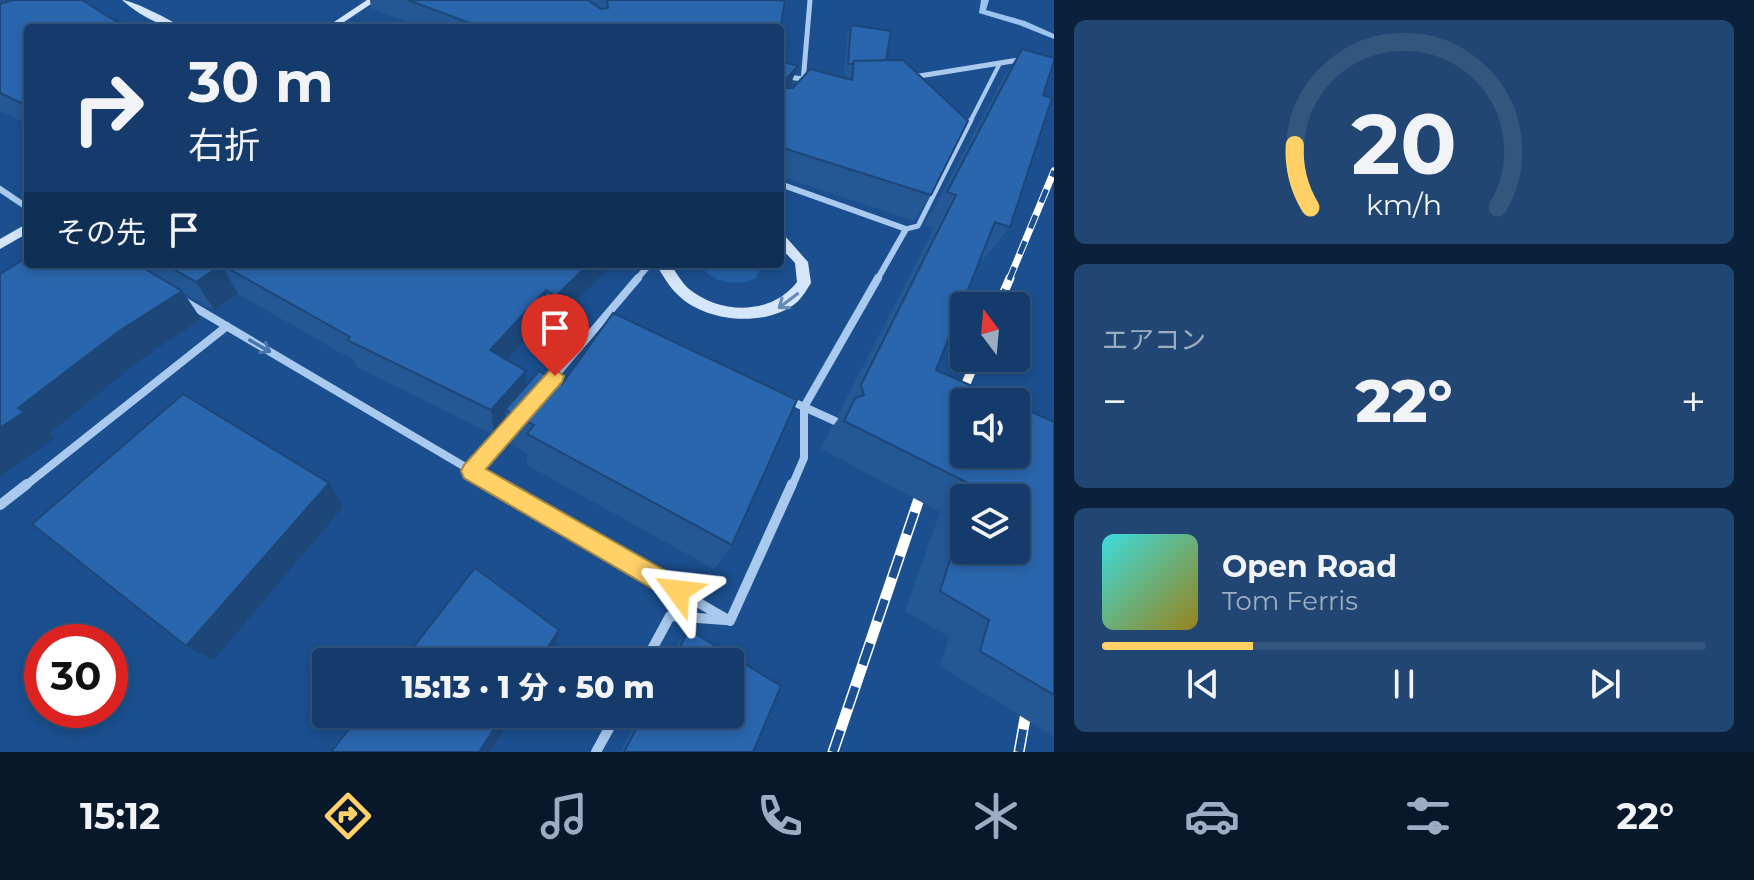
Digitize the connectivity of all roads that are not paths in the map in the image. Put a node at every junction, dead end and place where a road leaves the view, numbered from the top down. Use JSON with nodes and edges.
{"nodes":[{"id":1,"x":126,"y":0,"type":"edge"},
{"id":2,"x":373,"y":0,"type":"edge"},
{"id":3,"x":810,"y":0,"type":"edge"},
{"id":4,"x":170,"y":24,"type":"edge"},
{"id":5,"x":335,"y":24,"type":"edge"},
{"id":6,"x":1027,"y":59,"type":"edge"},
{"id":7,"x":1000,"y":63,"type":"junction"},
{"id":8,"x":784,"y":76,"type":"edge"},
{"id":9,"x":900,"y":78,"type":"edge"},
{"id":10,"x":806,"y":79,"type":"junction"},
{"id":11,"x":819,"y":80,"type":"edge"},
{"id":12,"x":797,"y":90,"type":"edge"},
{"id":13,"x":784,"y":185,"type":"edge"},
{"id":14,"x":0,"y":189,"type":"edge"},
{"id":15,"x":24,"y":205,"type":"edge"},
{"id":16,"x":906,"y":229,"type":"junction"},
{"id":17,"x":24,"y":230,"type":"edge"},
{"id":18,"x":784,"y":243,"type":"edge"},
{"id":19,"x":0,"y":245,"type":"edge"},
{"id":20,"x":647,"y":268,"type":"edge"},
{"id":21,"x":665,"y":268,"type":"edge"},
{"id":22,"x":174,"y":295,"type":"edge"},
{"id":23,"x":618,"y":305,"type":"junction"},
{"id":24,"x":623,"y":316,"type":"edge"},
{"id":25,"x":227,"y":326,"type":"junction"},
{"id":26,"x":545,"y":388,"type":"edge"},
{"id":27,"x":777,"y":395,"type":"edge"},
{"id":28,"x":804,"y":407,"type":"junction"},
{"id":29,"x":524,"y":412,"type":"edge"},
{"id":30,"x":835,"y":421,"type":"dead end"},
{"id":31,"x":472,"y":471,"type":"junction"},
{"id":32,"x":0,"y":505,"type":"edge"},
{"id":33,"x":730,"y":621,"type":"junction"},
{"id":34,"x":653,"y":648,"type":"edge"},
{"id":35,"x":609,"y":728,"type":"edge"},
{"id":36,"x":596,"y":752,"type":"edge"}],
"edges":[{"from":1,"to":4,"type":"main road"},
{"from":2,"to":5,"type":"main road"},
{"from":3,"to":10,"type":"street"},
{"from":6,"to":7,"type":"street"},
{"from":7,"to":9,"type":"street"},
{"from":7,"to":16,"type":"lane"},
{"from":8,"to":10,"type":"street"},
{"from":10,"to":11,"type":"street"},
{"from":10,"to":12,"type":"street"},
{"from":13,"to":16,"type":"street"},
{"from":14,"to":15,"type":"street"},
{"from":16,"to":28,"type":"street"},
{"from":17,"to":19,"type":"main road"},
{"from":18,"to":21,"type":"main road","one_way":true},
{"from":20,"to":23,"type":"street"},
{"from":22,"to":25,"type":"street"},
{"from":23,"to":24,"type":"street"},
{"from":23,"to":26,"type":"street"},
{"from":25,"to":31,"type":"street","one_way":true},
{"from":25,"to":32,"type":"street"},
{"from":27,"to":28,"type":"street"},
{"from":28,"to":30,"type":"street"},
{"from":28,"to":33,"type":"street"},
{"from":29,"to":31,"type":"street"},
{"from":31,"to":33,"type":"street"},
{"from":33,"to":34,"type":"street"},
{"from":35,"to":36,"type":"street"}]}
